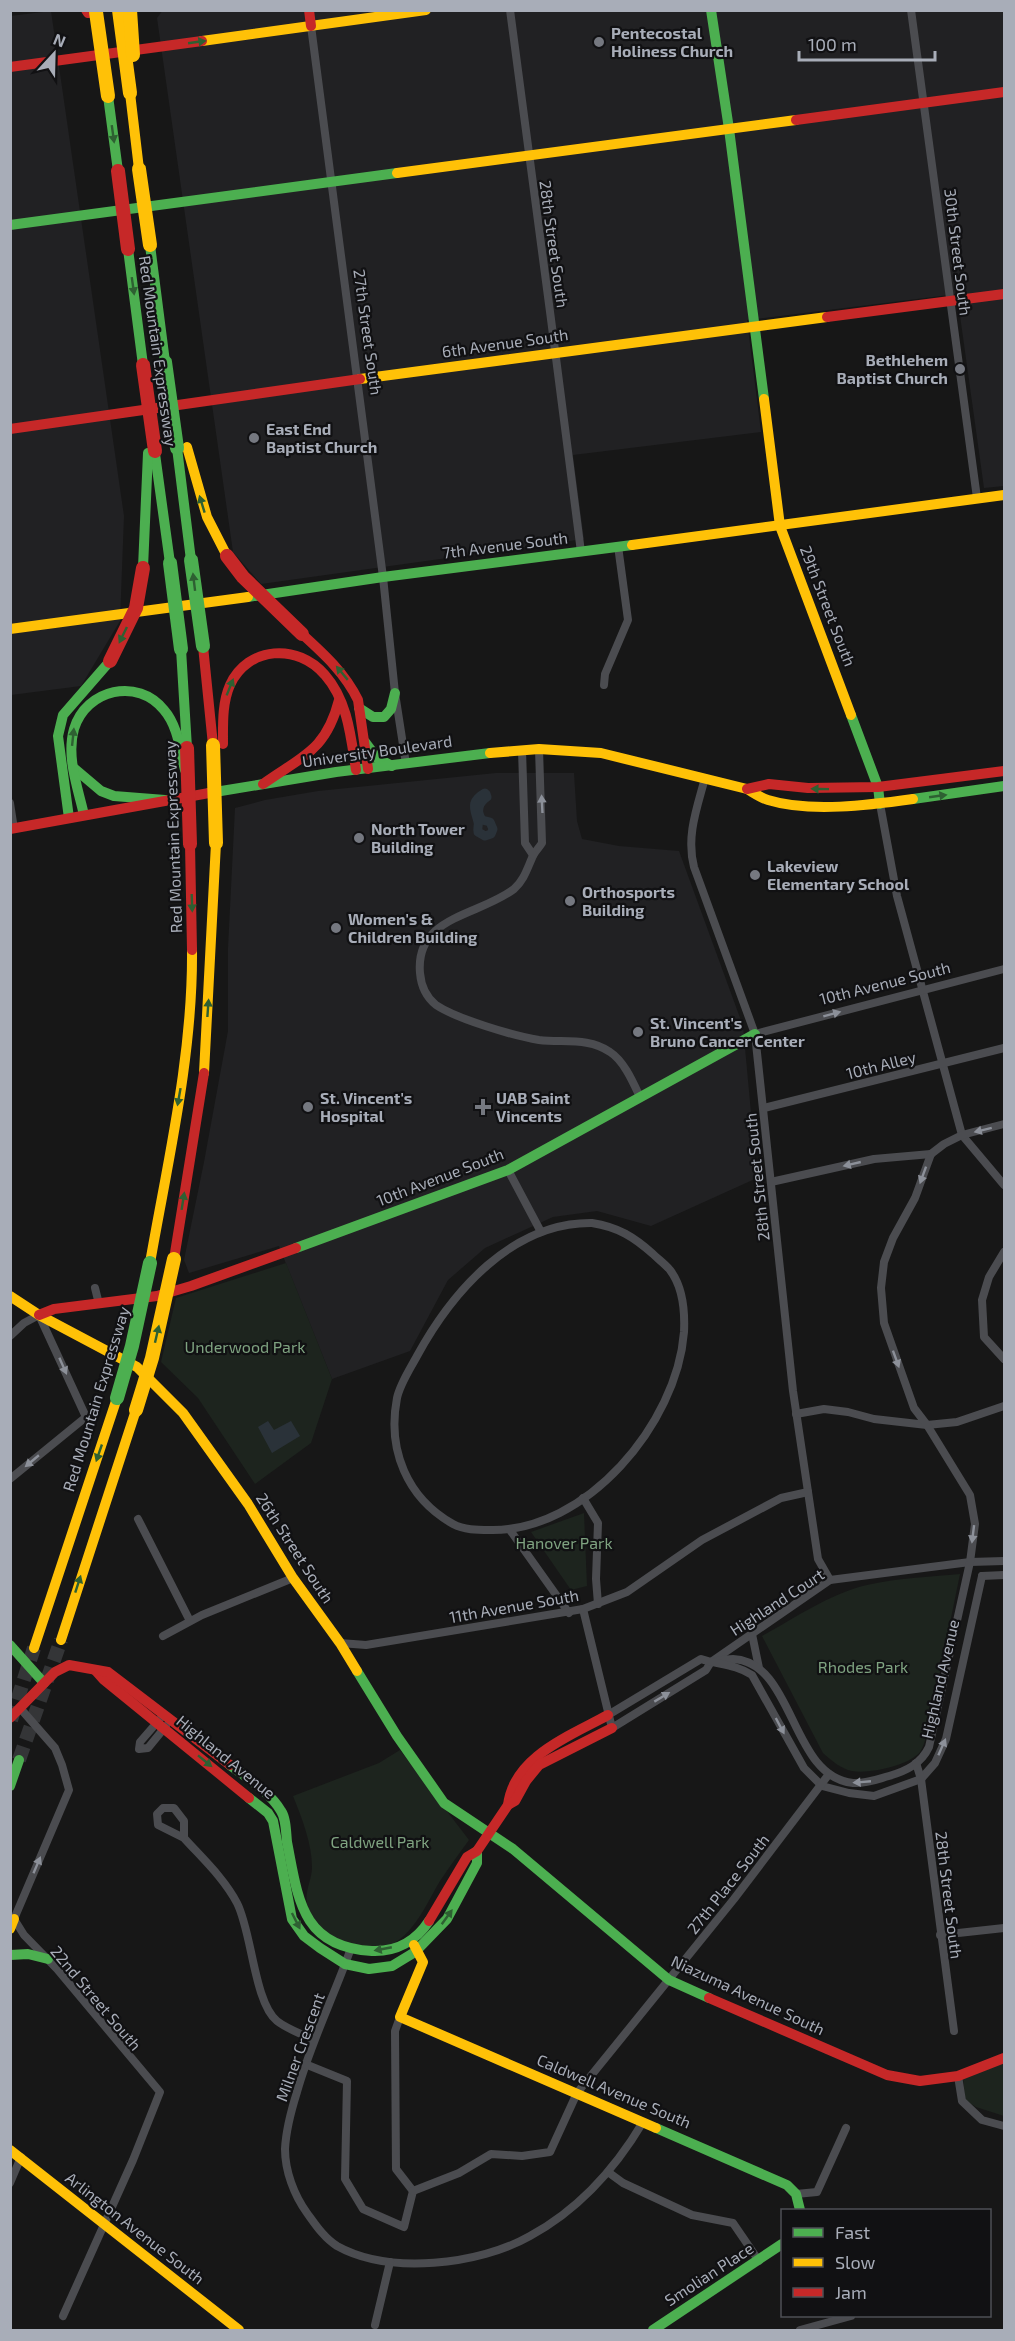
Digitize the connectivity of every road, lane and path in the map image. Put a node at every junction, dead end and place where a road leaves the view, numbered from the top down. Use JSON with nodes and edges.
{"nodes":[{"id":1,"x":118,"y":10,"type":"edge"},
{"id":2,"x":130,"y":10,"type":"edge"},
{"id":3,"x":309,"y":10,"type":"edge"},
{"id":4,"x":426,"y":10,"type":"edge"},
{"id":5,"x":510,"y":10,"type":"edge"},
{"id":6,"x":711,"y":10,"type":"edge"},
{"id":7,"x":911,"y":10,"type":"edge"},
{"id":8,"x":92,"y":12,"type":"edge"},
{"id":9,"x":311,"y":26,"type":"junction"},
{"id":10,"x":10,"y":67,"type":"edge"},
{"id":11,"x":1005,"y":92,"type":"edge"},
{"id":12,"x":133,"y":93,"type":"junction"},
{"id":13,"x":923,"y":103,"type":"junction"},
{"id":14,"x":729,"y":129,"type":"junction"},
{"id":15,"x":529,"y":156,"type":"junction"},
{"id":16,"x":332,"y":182,"type":"junction"},
{"id":17,"x":10,"y":225,"type":"edge"},
{"id":18,"x":1005,"y":294,"type":"edge"},
{"id":19,"x":950,"y":302,"type":"junction"},
{"id":20,"x":754,"y":326,"type":"junction"},
{"id":21,"x":554,"y":352,"type":"junction"},
{"id":22,"x":358,"y":379,"type":"junction"},
{"id":23,"x":10,"y":429,"type":"edge"},
{"id":24,"x":182,"y":448,"type":"junction"},
{"id":25,"x":151,"y":452,"type":"junction"},
{"id":26,"x":1005,"y":495,"type":"edge"},
{"id":27,"x":977,"y":498,"type":"junction"},
{"id":28,"x":780,"y":526,"type":"junction"},
{"id":29,"x":618,"y":546,"type":"junction"},
{"id":30,"x":581,"y":552,"type":"junction"},
{"id":31,"x":383,"y":577,"type":"junction"},
{"id":32,"x":10,"y":629,"type":"edge"},
{"id":33,"x":604,"y":685,"type":"dead end"},
{"id":34,"x":395,"y":693,"type":"junction"},
{"id":35,"x":339,"y":700,"type":"junction"},
{"id":36,"x":359,"y":708,"type":"junction"},
{"id":37,"x":364,"y":740,"type":"junction"},
{"id":38,"x":218,"y":745,"type":"junction"},
{"id":39,"x":183,"y":749,"type":"junction"},
{"id":40,"x":539,"y":749,"type":"junction"},
{"id":41,"x":522,"y":750,"type":"junction"},
{"id":42,"x":406,"y":764,"type":"junction"},
{"id":43,"x":392,"y":766,"type":"junction"},
{"id":44,"x":75,"y":769,"type":"junction"},
{"id":45,"x":362,"y":769,"type":"junction"},
{"id":46,"x":1005,"y":771,"type":"edge"},
{"id":47,"x":705,"y":778,"type":"junction"},
{"id":48,"x":263,"y":784,"type":"junction"},
{"id":49,"x":1005,"y":786,"type":"edge"},
{"id":50,"x":879,"y":788,"type":"junction"},
{"id":51,"x":747,"y":789,"type":"junction"},
{"id":52,"x":165,"y":800,"type":"junction"},
{"id":53,"x":10,"y":803,"type":"edge"},
{"id":54,"x":880,"y":804,"type":"junction"},
{"id":55,"x":84,"y":815,"type":"junction"},
{"id":56,"x":69,"y":818,"type":"junction"},
{"id":57,"x":12,"y":829,"type":"edge"},
{"id":58,"x":532,"y":855,"type":"junction"},
{"id":59,"x":1005,"y":969,"type":"edge"},
{"id":60,"x":921,"y":991,"type":"junction"},
{"id":61,"x":755,"y":1034,"type":"junction"},
{"id":62,"x":1005,"y":1048,"type":"edge"},
{"id":63,"x":942,"y":1064,"type":"junction"},
{"id":64,"x":640,"y":1097,"type":"junction"},
{"id":65,"x":764,"y":1108,"type":"junction"},
{"id":66,"x":1005,"y":1124,"type":"edge"},
{"id":67,"x":962,"y":1135,"type":"junction"},
{"id":68,"x":931,"y":1154,"type":"junction"},
{"id":69,"x":508,"y":1170,"type":"junction"},
{"id":70,"x":771,"y":1182,"type":"junction"},
{"id":71,"x":1005,"y":1185,"type":"edge"},
{"id":72,"x":541,"y":1232,"type":"junction"},
{"id":73,"x":1005,"y":1252,"type":"edge"},
{"id":74,"x":96,"y":1288,"type":"dead end"},
{"id":75,"x":10,"y":1296,"type":"edge"},
{"id":76,"x":99,"y":1304,"type":"junction"},
{"id":77,"x":39,"y":1315,"type":"junction"},
{"id":78,"x":10,"y":1336,"type":"edge"},
{"id":79,"x":1005,"y":1359,"type":"edge"},
{"id":80,"x":1005,"y":1406,"type":"edge"},
{"id":81,"x":796,"y":1414,"type":"junction"},
{"id":82,"x":927,"y":1425,"type":"junction"},
{"id":83,"x":10,"y":1479,"type":"edge"},
{"id":84,"x":808,"y":1492,"type":"junction"},
{"id":85,"x":583,"y":1498,"type":"junction"},
{"id":86,"x":138,"y":1519,"type":"dead end"},
{"id":87,"x":510,"y":1530,"type":"junction"},
{"id":88,"x":1005,"y":1561,"type":"edge"},
{"id":89,"x":970,"y":1562,"type":"junction"},
{"id":90,"x":1005,"y":1575,"type":"edge"},
{"id":91,"x":982,"y":1576,"type":"junction"},
{"id":92,"x":293,"y":1578,"type":"junction"},
{"id":93,"x":830,"y":1580,"type":"junction"},
{"id":94,"x":598,"y":1604,"type":"junction"},
{"id":95,"x":583,"y":1609,"type":"junction"},
{"id":96,"x":569,"y":1613,"type":"junction"},
{"id":97,"x":190,"y":1621,"type":"junction"},
{"id":98,"x":752,"y":1634,"type":"junction"},
{"id":99,"x":163,"y":1636,"type":"dead end"},
{"id":100,"x":61,"y":1640,"type":"tunnel mouth"},
{"id":101,"x":340,"y":1643,"type":"junction"},
{"id":102,"x":10,"y":1645,"type":"edge"},
{"id":103,"x":34,"y":1648,"type":"tunnel mouth"},
{"id":104,"x":711,"y":1662,"type":"junction"},
{"id":105,"x":759,"y":1668,"type":"junction"},
{"id":106,"x":44,"y":1683,"type":"junction"},
{"id":107,"x":15,"y":1713,"type":"edge"},
{"id":108,"x":164,"y":1721,"type":"junction"},
{"id":109,"x":610,"y":1722,"type":"junction"},
{"id":110,"x":19,"y":1760,"type":"tunnel mouth"},
{"id":111,"x":916,"y":1763,"type":"junction"},
{"id":112,"x":829,"y":1774,"type":"junction"},
{"id":113,"x":921,"y":1779,"type":"junction"},
{"id":114,"x":10,"y":1786,"type":"edge"},
{"id":115,"x":822,"y":1786,"type":"junction"},
{"id":116,"x":489,"y":1833,"type":"junction"},
{"id":117,"x":184,"y":1838,"type":"dead end"},
{"id":118,"x":12,"y":1924,"type":"edge"},
{"id":119,"x":1005,"y":1928,"type":"edge"},
{"id":120,"x":940,"y":1935,"type":"junction"},
{"id":121,"x":414,"y":1945,"type":"junction"},
{"id":122,"x":351,"y":1948,"type":"junction"},
{"id":123,"x":10,"y":1955,"type":"edge"},
{"id":124,"x":48,"y":1959,"type":"junction"},
{"id":125,"x":345,"y":1964,"type":"junction"},
{"id":126,"x":669,"y":1980,"type":"junction"},
{"id":127,"x":400,"y":2017,"type":"junction"},
{"id":128,"x":954,"y":2031,"type":"dead end"},
{"id":129,"x":314,"y":2040,"type":"junction"},
{"id":130,"x":1005,"y":2058,"type":"edge"},
{"id":131,"x":305,"y":2064,"type":"junction"},
{"id":132,"x":958,"y":2076,"type":"junction"},
{"id":133,"x":577,"y":2093,"type":"junction"},
{"id":134,"x":643,"y":2122,"type":"junction"},
{"id":135,"x":1005,"y":2126,"type":"edge"},
{"id":136,"x":846,"y":2128,"type":"dead end"},
{"id":137,"x":16,"y":2153,"type":"edge"},
{"id":138,"x":608,"y":2172,"type":"junction"},
{"id":139,"x":10,"y":2183,"type":"edge"},
{"id":140,"x":413,"y":2191,"type":"junction"},
{"id":141,"x":796,"y":2194,"type":"junction"},
{"id":142,"x":800,"y":2209,"type":"edge"},
{"id":143,"x":104,"y":2224,"type":"junction"},
{"id":144,"x":781,"y":2246,"type":"edge"},
{"id":145,"x":390,"y":2262,"type":"junction"},
{"id":146,"x":759,"y":2262,"type":"junction"},
{"id":147,"x":63,"y":2316,"type":"dead end"},
{"id":148,"x":848,"y":2317,"type":"edge"},
{"id":149,"x":375,"y":2325,"type":"dead end"},
{"id":150,"x":239,"y":2331,"type":"edge"},
{"id":151,"x":653,"y":2331,"type":"edge"},
{"id":152,"x":800,"y":2331,"type":"edge"}],
"edges":[{"from":1,"to":12,"type":"main road","bridge":true},
{"from":2,"to":12,"type":"main road","bridge":true},
{"from":3,"to":9,"type":"main road","name":"27th Street South"},
{"from":4,"to":9,"type":"main road"},
{"from":5,"to":15,"type":"street","name":"28th Street South"},
{"from":6,"to":14,"type":"main road","name":"29th Street South"},
{"from":7,"to":13,"type":"street","name":"30th Street South"},
{"from":8,"to":25,"type":"main road","name":"Red Mountain Expressway","one_way":true,"bridge":true},
{"from":10,"to":9,"type":"main road","one_way":true},
{"from":9,"to":16,"type":"street","name":"27th Street South"},
{"from":11,"to":13,"type":"main road"},
{"from":12,"to":24,"type":"main road","name":"Red Mountain Expressway","bridge":true},
{"from":13,"to":14,"type":"main road"},
{"from":13,"to":19,"type":"street","name":"30th Street South"},
{"from":14,"to":15,"type":"main road"},
{"from":14,"to":20,"type":"main road","name":"29th Street South"},
{"from":15,"to":16,"type":"main road"},
{"from":15,"to":21,"type":"street","name":"28th Street South"},
{"from":16,"to":17,"type":"main road"},
{"from":16,"to":22,"type":"street","name":"27th Street South"},
{"from":18,"to":19,"type":"main road","name":"6th Avenue South"},
{"from":19,"to":20,"type":"main road","name":"6th Avenue South"},
{"from":19,"to":27,"type":"street","name":"30th Street South"},
{"from":20,"to":21,"type":"main road","name":"6th Avenue South"},
{"from":20,"to":28,"type":"main road","name":"29th Street South"},
{"from":21,"to":22,"type":"main road","name":"6th Avenue South"},
{"from":21,"to":30,"type":"street","name":"28th Street South"},
{"from":22,"to":23,"type":"main road","name":"6th Avenue South"},
{"from":22,"to":31,"type":"street","name":"27th Street South"},
{"from":36,"to":24,"type":"main road","one_way":true,"bridge":true},
{"from":38,"to":24,"type":"main road","name":"Red Mountain Expressway","one_way":true,"bridge":true},
{"from":25,"to":39,"type":"main road","name":"Red Mountain Expressway","bridge":true},
{"from":25,"to":56,"type":"main road","one_way":true,"bridge":true},
{"from":26,"to":27,"type":"main road","name":"7th Avenue South"},
{"from":27,"to":28,"type":"main road","name":"7th Avenue South"},
{"from":28,"to":29,"type":"main road","name":"7th Avenue South"},
{"from":28,"to":50,"type":"main road","name":"29th Street South"},
{"from":29,"to":30,"type":"main road","name":"7th Avenue South"},
{"from":29,"to":33,"type":"street"},
{"from":30,"to":31,"type":"main road","name":"7th Avenue South"},
{"from":31,"to":32,"type":"main road","name":"7th Avenue South"},
{"from":31,"to":34,"type":"street","name":"27th Street South"},
{"from":34,"to":36,"type":"main road"},
{"from":34,"to":42,"type":"street","name":"27th Street South"},
{"from":38,"to":35,"type":"main road","one_way":true},
{"from":35,"to":45,"type":"main road"},
{"from":35,"to":48,"type":"main road"},
{"from":36,"to":37,"type":"main road"},
{"from":37,"to":43,"type":"main road"},
{"from":37,"to":45,"type":"main road"},
{"from":100,"to":38,"type":"main road","one_way":true,"bridge":true},
{"from":44,"to":39,"type":"main road","one_way":true},
{"from":39,"to":103,"type":"main road","name":"Red Mountain Expressway","one_way":true,"bridge":true},
{"from":40,"to":41,"type":"main road","name":"University Boulevard"},
{"from":40,"to":47,"type":"main road","name":"University Boulevard"},
{"from":58,"to":40,"type":"street","one_way":true},
{"from":41,"to":42,"type":"main road","name":"University Boulevard"},
{"from":41,"to":58,"type":"street"},
{"from":42,"to":43,"type":"main road","name":"University Boulevard"},
{"from":43,"to":45,"type":"main road","name":"University Boulevard"},
{"from":44,"to":52,"type":"main road"},
{"from":44,"to":55,"type":"main road"},
{"from":45,"to":48,"type":"main road","name":"University Boulevard"},
{"from":46,"to":50,"type":"main road"},
{"from":47,"to":51,"type":"main road","name":"University Boulevard"},
{"from":47,"to":61,"type":"street","name":"28th Street South"},
{"from":48,"to":52,"type":"main road","name":"University Boulevard"},
{"from":54,"to":49,"type":"main road","one_way":true},
{"from":50,"to":51,"type":"main road","one_way":true},
{"from":50,"to":54,"type":"main road","name":"29th Street South"},
{"from":51,"to":54,"type":"main road"},
{"from":52,"to":55,"type":"main road","name":"University Boulevard"},
{"from":53,"to":57,"type":"street"},
{"from":54,"to":60,"type":"street","name":"29th Street South"},
{"from":55,"to":56,"type":"main road","name":"University Boulevard"},
{"from":56,"to":57,"type":"main road","name":"University Boulevard"},
{"from":58,"to":64,"type":"street"},
{"from":59,"to":60,"type":"street","name":"10th Avenue South"},
{"from":61,"to":60,"type":"street","name":"10th Avenue South","one_way":true},
{"from":60,"to":63,"type":"street","name":"29th Street South"},
{"from":61,"to":64,"type":"main road","name":"10th Avenue South"},
{"from":61,"to":65,"type":"street","name":"28th Street South"},
{"from":62,"to":63,"type":"street","name":"10th Alley"},
{"from":63,"to":65,"type":"street","name":"10th Alley"},
{"from":63,"to":67,"type":"street","name":"29th Street South"},
{"from":64,"to":69,"type":"main road","name":"10th Avenue South"},
{"from":65,"to":70,"type":"street","name":"28th Street South"},
{"from":66,"to":67,"type":"street","one_way":true},
{"from":67,"to":68,"type":"street"},
{"from":67,"to":71,"type":"street","name":"29th Street South"},
{"from":68,"to":70,"type":"street","one_way":true},
{"from":68,"to":82,"type":"street","name":"Highland Avenue","one_way":true},
{"from":69,"to":72,"type":"street"},
{"from":69,"to":76,"type":"main road","name":"10th Avenue South"},
{"from":70,"to":81,"type":"street","name":"28th Street South"},
{"from":72,"to":85,"type":"street"},
{"from":72,"to":87,"type":"street"},
{"from":73,"to":79,"type":"street"},
{"from":74,"to":76,"type":"street"},
{"from":75,"to":77,"type":"main road"},
{"from":76,"to":77,"type":"main road","name":"10th Avenue South"},
{"from":77,"to":78,"type":"street"},
{"from":77,"to":83,"type":"street","one_way":true},
{"from":77,"to":92,"type":"main road","name":"26th Street South"},
{"from":80,"to":82,"type":"street"},
{"from":81,"to":82,"type":"street"},
{"from":81,"to":84,"type":"street","name":"28th Street South"},
{"from":82,"to":89,"type":"street","name":"Highland Avenue","one_way":true},
{"from":84,"to":93,"type":"street","name":"28th Street South"},
{"from":84,"to":94,"type":"street","name":"11th Avenue South"},
{"from":85,"to":87,"type":"street"},
{"from":85,"to":94,"type":"street"},
{"from":86,"to":97,"type":"street"},
{"from":87,"to":96,"type":"street"},
{"from":88,"to":89,"type":"street"},
{"from":89,"to":91,"type":"street"},
{"from":89,"to":93,"type":"street","name":"Highland Court"},
{"from":89,"to":111,"type":"street","name":"Highland Avenue"},
{"from":90,"to":91,"type":"street"},
{"from":113,"to":91,"type":"street","name":"Highland Avenue","one_way":true},
{"from":92,"to":97,"type":"street"},
{"from":92,"to":101,"type":"main road","name":"26th Street South"},
{"from":93,"to":98,"type":"street","name":"Highland Court"},
{"from":94,"to":95,"type":"street","name":"11th Avenue South"},
{"from":95,"to":96,"type":"street","name":"11th Avenue South"},
{"from":95,"to":109,"type":"street"},
{"from":96,"to":101,"type":"street","name":"11th Avenue South"},
{"from":97,"to":99,"type":"street"},
{"from":98,"to":104,"type":"street","name":"Highland Court"},
{"from":98,"to":105,"type":"street"},
{"from":101,"to":116,"type":"main road","name":"26th Street South"},
{"from":102,"to":106,"type":"main road"},
{"from":104,"to":105,"type":"street","name":"Highland Avenue"},
{"from":109,"to":104,"type":"street","name":"Highland Avenue","one_way":true},
{"from":104,"to":109,"type":"street","name":"Highland Avenue"},
{"from":104,"to":115,"type":"street","name":"Highland Avenue","one_way":true},
{"from":105,"to":112,"type":"street"},
{"from":106,"to":107,"type":"main road","name":"Highland Avenue"},
{"from":106,"to":108,"type":"main road","name":"Highland Avenue"},
{"from":118,"to":107,"type":"street","one_way":true},
{"from":108,"to":122,"type":"main road","name":"Highland Avenue"},
{"from":108,"to":125,"type":"main road","name":"Highland Avenue","one_way":true},
{"from":109,"to":116,"type":"main road","name":"Highland Avenue"},
{"from":110,"to":114,"type":"main road"},
{"from":111,"to":112,"type":"street","one_way":true},
{"from":111,"to":113,"type":"street","name":"28th Street South"},
{"from":112,"to":115,"type":"street","name":"27th Place South"},
{"from":113,"to":115,"type":"street"},
{"from":113,"to":120,"type":"street","name":"28th Street South"},
{"from":115,"to":126,"type":"street","name":"27th Place South"},
{"from":116,"to":121,"type":"main road","name":"Highland Avenue"},
{"from":116,"to":126,"type":"main road","name":"Niazuma Avenue South"},
{"from":117,"to":129,"type":"street"},
{"from":118,"to":124,"type":"street","name":"22nd Street South"},
{"from":119,"to":120,"type":"street"},
{"from":120,"to":128,"type":"street","name":"28th Street South"},
{"from":121,"to":122,"type":"main road","name":"Highland Avenue","one_way":true},
{"from":121,"to":125,"type":"main road","name":"Highland Avenue"},
{"from":121,"to":127,"type":"main road"},
{"from":122,"to":125,"type":"street","name":"Milner Crescent"},
{"from":123,"to":124,"type":"main road"},
{"from":124,"to":143,"type":"street","name":"22nd Street South"},
{"from":125,"to":129,"type":"street","name":"Milner Crescent"},
{"from":126,"to":132,"type":"main road","name":"Niazuma Avenue South"},
{"from":126,"to":133,"type":"street","name":"27th Place South"},
{"from":127,"to":133,"type":"main road","name":"Caldwell Avenue South"},
{"from":127,"to":140,"type":"street"},
{"from":129,"to":131,"type":"street","name":"Milner Crescent"},
{"from":130,"to":132,"type":"main road","name":"Niazuma Avenue South"},
{"from":131,"to":140,"type":"street"},
{"from":131,"to":145,"type":"street","name":"Milner Crescent"},
{"from":132,"to":135,"type":"street"},
{"from":133,"to":134,"type":"main road","name":"Caldwell Avenue South"},
{"from":133,"to":140,"type":"street","name":"27th Place South"},
{"from":134,"to":138,"type":"street","name":"Milner Crescent"},
{"from":134,"to":141,"type":"main road","name":"Caldwell Avenue South"},
{"from":136,"to":141,"type":"street"},
{"from":137,"to":139,"type":"street"},
{"from":137,"to":143,"type":"main road","name":"Arlington Avenue South"},
{"from":138,"to":145,"type":"street","name":"Milner Crescent"},
{"from":138,"to":146,"type":"street"},
{"from":141,"to":142,"type":"main road"},
{"from":143,"to":147,"type":"street"},
{"from":143,"to":150,"type":"main road","name":"Arlington Avenue South"},
{"from":144,"to":146,"type":"main road","name":"Smolian Place"},
{"from":145,"to":149,"type":"street"},
{"from":146,"to":151,"type":"main road","name":"Smolian Place"},
{"from":148,"to":152,"type":"street"}]}
